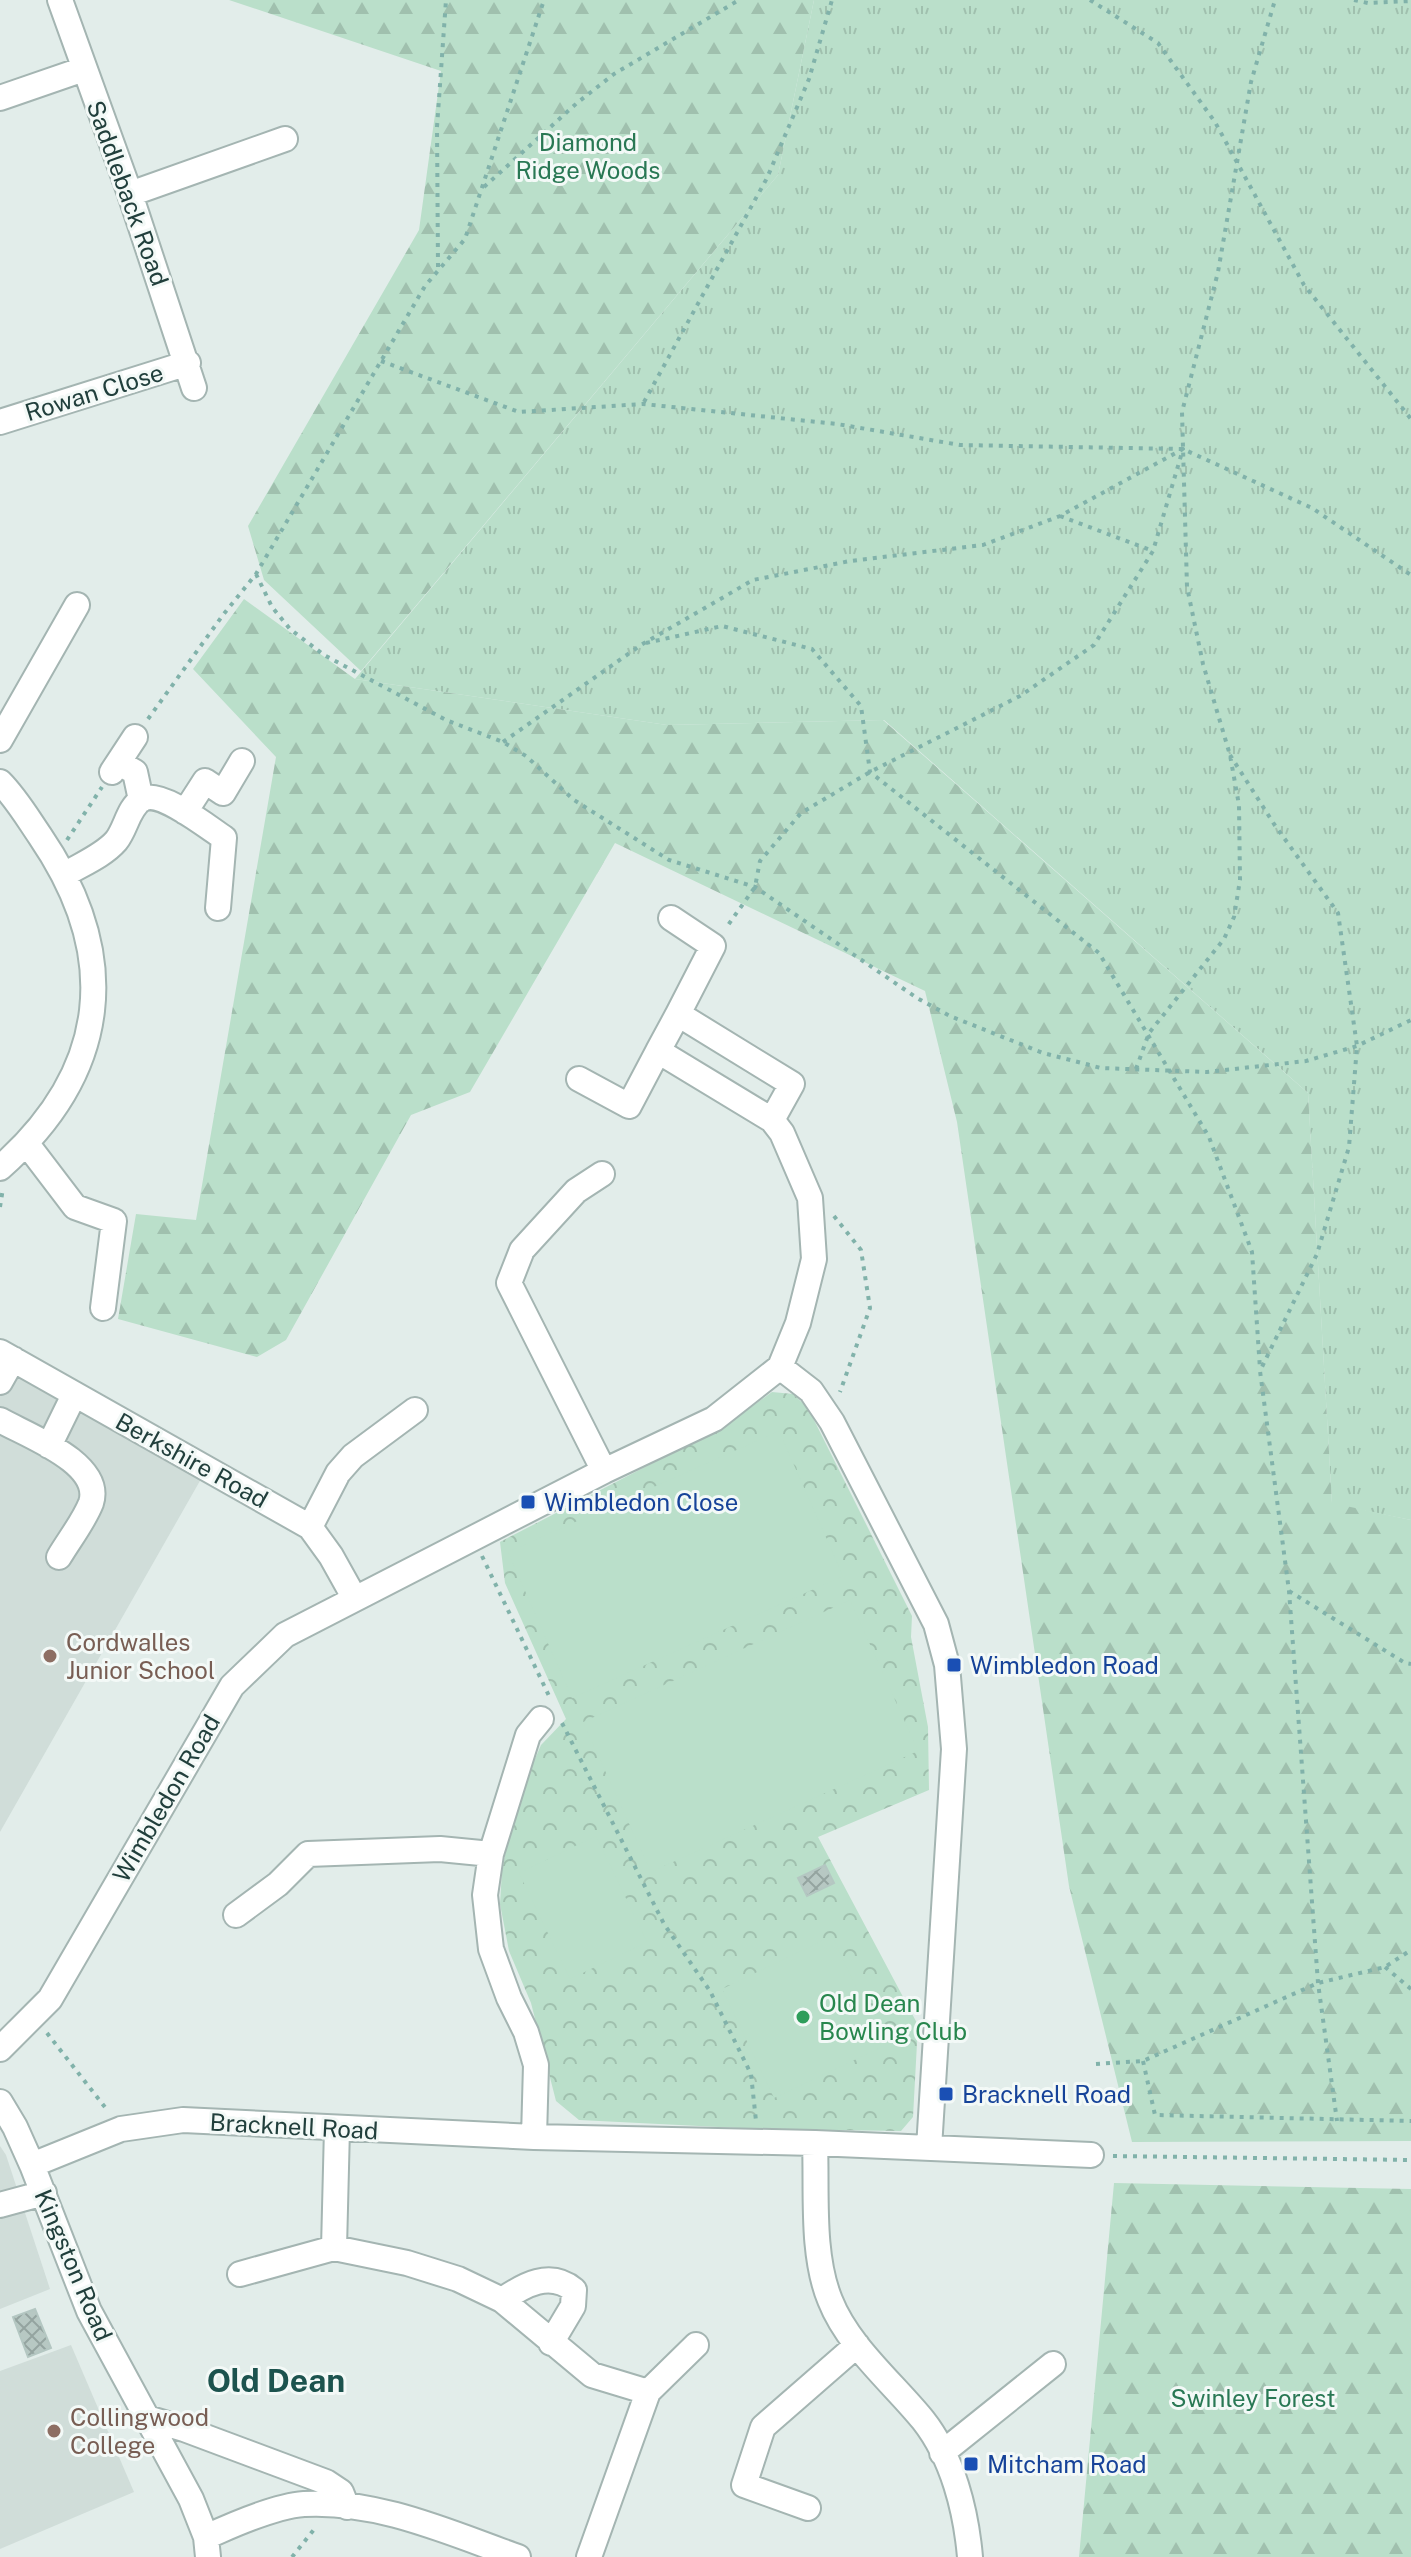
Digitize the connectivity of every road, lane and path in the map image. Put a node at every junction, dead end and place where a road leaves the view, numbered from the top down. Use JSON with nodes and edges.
{"nodes":[{"id":1,"x":60,"y":0,"type":"edge"},
{"id":2,"x":446,"y":0,"type":"edge"},
{"id":3,"x":544,"y":0,"type":"edge"},
{"id":4,"x":739,"y":0,"type":"edge"},
{"id":5,"x":832,"y":0,"type":"edge"},
{"id":6,"x":1090,"y":0,"type":"edge"},
{"id":7,"x":1275,"y":0,"type":"edge"},
{"id":8,"x":1354,"y":0,"type":"edge"},
{"id":9,"x":1411,"y":1,"type":"edge"},
{"id":10,"x":84,"y":69,"type":"junction"},
{"id":11,"x":0,"y":98,"type":"edge"},
{"id":12,"x":285,"y":139,"type":"dead end"},
{"id":13,"x":1237,"y":165,"type":"junction"},
{"id":14,"x":482,"y":188,"type":"junction"},
{"id":15,"x":130,"y":194,"type":"junction"},
{"id":16,"x":438,"y":269,"type":"junction"},
{"id":17,"x":381,"y":361,"type":"junction"},
{"id":18,"x":188,"y":363,"type":"junction"},
{"id":19,"x":194,"y":388,"type":"dead end"},
{"id":20,"x":643,"y":404,"type":"junction"},
{"id":21,"x":1411,"y":419,"type":"edge"},
{"id":22,"x":0,"y":422,"type":"edge"},
{"id":23,"x":1183,"y":449,"type":"junction"},
{"id":24,"x":1060,"y":516,"type":"junction"},
{"id":25,"x":1153,"y":551,"type":"junction"},
{"id":26,"x":256,"y":574,"type":"junction"},
{"id":27,"x":1411,"y":575,"type":"edge"},
{"id":28,"x":77,"y":605,"type":"dead end"},
{"id":29,"x":641,"y":645,"type":"junction"},
{"id":30,"x":135,"y":737,"type":"joint"},
{"id":31,"x":0,"y":740,"type":"edge"},
{"id":32,"x":503,"y":742,"type":"junction"},
{"id":33,"x":1230,"y":755,"type":"junction"},
{"id":34,"x":242,"y":761,"type":"dead end"},
{"id":35,"x":115,"y":767,"type":"junction"},
{"id":36,"x":870,"y":772,"type":"junction"},
{"id":37,"x":0,"y":782,"type":"edge"},
{"id":38,"x":141,"y":800,"type":"junction"},
{"id":39,"x":190,"y":815,"type":"junction"},
{"id":40,"x":51,"y":852,"type":"junction"},
{"id":41,"x":64,"y":875,"type":"junction"},
{"id":42,"x":755,"y":887,"type":"junction"},
{"id":43,"x":218,"y":908,"type":"dead end"},
{"id":44,"x":671,"y":918,"type":"dead end"},
{"id":45,"x":713,"y":946,"type":"junction"},
{"id":46,"x":678,"y":1014,"type":"junction"},
{"id":47,"x":1411,"y":1020,"type":"edge"},
{"id":48,"x":1149,"y":1033,"type":"junction"},
{"id":49,"x":1357,"y":1046,"type":"junction"},
{"id":50,"x":658,"y":1051,"type":"junction"},
{"id":51,"x":1136,"y":1069,"type":"junction"},
{"id":52,"x":1170,"y":1070,"type":"junction"},
{"id":53,"x":579,"y":1079,"type":"dead end"},
{"id":54,"x":772,"y":1120,"type":"junction"},
{"id":55,"x":27,"y":1144,"type":"junction"},
{"id":56,"x":0,"y":1168,"type":"edge"},
{"id":57,"x":602,"y":1174,"type":"dead end"},
{"id":58,"x":810,"y":1198,"type":"junction"},
{"id":59,"x":103,"y":1308,"type":"dead end"},
{"id":60,"x":7,"y":1356,"type":"edge"},
{"id":61,"x":780,"y":1367,"type":"junction"},
{"id":62,"x":1260,"y":1371,"type":"junction"},
{"id":63,"x":0,"y":1382,"type":"edge"},
{"id":64,"x":74,"y":1395,"type":"junction"},
{"id":65,"x":415,"y":1410,"type":"dead end"},
{"id":66,"x":0,"y":1420,"type":"edge"},
{"id":67,"x":832,"y":1422,"type":"junction"},
{"id":68,"x":49,"y":1446,"type":"junction"},
{"id":69,"x":604,"y":1471,"type":"junction"},
{"id":70,"x":310,"y":1527,"type":"junction"},
{"id":71,"x":474,"y":1540,"type":"junction"},
{"id":72,"x":59,"y":1557,"type":"dead end"},
{"id":73,"x":1289,"y":1591,"type":"junction"},
{"id":74,"x":355,"y":1599,"type":"junction"},
{"id":75,"x":1411,"y":1664,"type":"edge"},
{"id":76,"x":550,"y":1718,"type":"junction"},
{"id":77,"x":491,"y":1854,"type":"junction"},
{"id":78,"x":236,"y":1915,"type":"dead end"},
{"id":79,"x":1411,"y":1950,"type":"edge"},
{"id":80,"x":1385,"y":1967,"type":"junction"},
{"id":81,"x":1318,"y":1983,"type":"junction"},
{"id":82,"x":1411,"y":1989,"type":"edge"},
{"id":83,"x":33,"y":2016,"type":"junction"},
{"id":84,"x":0,"y":2049,"type":"edge"},
{"id":85,"x":1143,"y":2061,"type":"junction"},
{"id":86,"x":1096,"y":2064,"type":"dead end"},
{"id":87,"x":0,"y":2102,"type":"edge"},
{"id":88,"x":1337,"y":2121,"type":"junction"},
{"id":89,"x":1411,"y":2121,"type":"edge"},
{"id":90,"x":337,"y":2128,"type":"junction"},
{"id":91,"x":121,"y":2129,"type":"junction"},
{"id":92,"x":534,"y":2137,"type":"junction"},
{"id":93,"x":755,"y":2142,"type":"junction"},
{"id":94,"x":815,"y":2143,"type":"junction"},
{"id":95,"x":929,"y":2148,"type":"junction"},
{"id":96,"x":1091,"y":2155,"type":"dead end"},
{"id":97,"x":1127,"y":2156,"type":"dead end"},
{"id":98,"x":1411,"y":2160,"type":"edge"},
{"id":99,"x":32,"y":2165,"type":"junction"},
{"id":100,"x":44,"y":2193,"type":"junction"},
{"id":101,"x":0,"y":2205,"type":"edge"},
{"id":102,"x":334,"y":2248,"type":"junction"},
{"id":103,"x":240,"y":2274,"type":"dead end"},
{"id":104,"x":502,"y":2300,"type":"junction"},
{"id":105,"x":551,"y":2343,"type":"junction"},
{"id":106,"x":696,"y":2345,"type":"dead end"},
{"id":107,"x":857,"y":2345,"type":"junction"},
{"id":108,"x":1053,"y":2364,"type":"dead end"},
{"id":109,"x":648,"y":2392,"type":"junction"},
{"id":110,"x":147,"y":2418,"type":"junction"},
{"id":111,"x":942,"y":2453,"type":"junction"},
{"id":112,"x":340,"y":2506,"type":"junction"},
{"id":113,"x":808,"y":2508,"type":"dead end"},
{"id":114,"x":207,"y":2547,"type":"edge"},
{"id":115,"x":292,"y":2557,"type":"edge"},
{"id":116,"x":518,"y":2557,"type":"edge"},
{"id":117,"x":589,"y":2557,"type":"edge"},
{"id":118,"x":970,"y":2557,"type":"edge"}],
"edges":[{"from":1,"to":10,"type":"street","name":"Saddleback Road"},
{"from":2,"to":16,"type":"path"},
{"from":3,"to":14,"type":"path"},
{"from":4,"to":14,"type":"path"},
{"from":5,"to":20,"type":"path"},
{"from":6,"to":13,"type":"path"},
{"from":7,"to":13,"type":"path"},
{"from":8,"to":9,"type":"path"},
{"from":10,"to":11,"type":"street"},
{"from":10,"to":15,"type":"street","name":"Saddleback Road"},
{"from":12,"to":15,"type":"street"},
{"from":13,"to":21,"type":"path"},
{"from":13,"to":23,"type":"path"},
{"from":14,"to":16,"type":"path"},
{"from":15,"to":18,"type":"street","name":"Saddleback Road"},
{"from":16,"to":17,"type":"path"},
{"from":17,"to":20,"type":"path"},
{"from":17,"to":26,"type":"path"},
{"from":18,"to":19,"type":"street","name":"Saddleback Road"},
{"from":18,"to":22,"type":"street","name":"Rowan Close"},
{"from":20,"to":23,"type":"path"},
{"from":23,"to":24,"type":"path"},
{"from":23,"to":25,"type":"path"},
{"from":23,"to":27,"type":"path"},
{"from":23,"to":33,"type":"path"},
{"from":24,"to":25,"type":"path"},
{"from":24,"to":29,"type":"path"},
{"from":25,"to":36,"type":"path"},
{"from":26,"to":30,"type":"path"},
{"from":26,"to":32,"type":"path"},
{"from":28,"to":31,"type":"street"},
{"from":29,"to":32,"type":"path"},
{"from":29,"to":36,"type":"path"},
{"from":30,"to":35,"type":"street"},
{"from":32,"to":42,"type":"path"},
{"from":33,"to":48,"type":"path"},
{"from":33,"to":49,"type":"path"},
{"from":34,"to":39,"type":"street"},
{"from":35,"to":38,"type":"street"},
{"from":35,"to":40,"type":"path"},
{"from":36,"to":42,"type":"path"},
{"from":36,"to":48,"type":"path"},
{"from":37,"to":40,"type":"street"},
{"from":38,"to":39,"type":"street"},
{"from":38,"to":41,"type":"street"},
{"from":39,"to":43,"type":"street"},
{"from":40,"to":41,"type":"street"},
{"from":41,"to":55,"type":"street"},
{"from":42,"to":45,"type":"path"},
{"from":42,"to":51,"type":"path"},
{"from":44,"to":45,"type":"street"},
{"from":45,"to":46,"type":"street"},
{"from":46,"to":50,"type":"street"},
{"from":46,"to":54,"type":"street"},
{"from":47,"to":49,"type":"path"},
{"from":48,"to":51,"type":"path"},
{"from":48,"to":52,"type":"path"},
{"from":49,"to":52,"type":"path"},
{"from":49,"to":62,"type":"path"},
{"from":50,"to":53,"type":"street"},
{"from":50,"to":54,"type":"street"},
{"from":51,"to":52,"type":"path"},
{"from":52,"to":62,"type":"path"},
{"from":54,"to":58,"type":"street"},
{"from":55,"to":56,"type":"street"},
{"from":55,"to":59,"type":"street"},
{"from":57,"to":69,"type":"street"},
{"from":58,"to":61,"type":"street"},
{"from":58,"to":67,"type":"path"},
{"from":60,"to":63,"type":"street"},
{"from":60,"to":64,"type":"street","name":"Berkshire Road"},
{"from":61,"to":67,"type":"street"},
{"from":61,"to":69,"type":"street","name":"Wimbledon Road"},
{"from":62,"to":73,"type":"path"},
{"from":64,"to":68,"type":"street"},
{"from":64,"to":70,"type":"street","name":"Berkshire Road"},
{"from":65,"to":70,"type":"street"},
{"from":66,"to":68,"type":"street"},
{"from":67,"to":95,"type":"street"},
{"from":68,"to":72,"type":"street"},
{"from":69,"to":71,"type":"street","name":"Wimbledon Road"},
{"from":70,"to":74,"type":"street","name":"Berkshire Road"},
{"from":71,"to":74,"type":"street","name":"Wimbledon Road"},
{"from":71,"to":76,"type":"path"},
{"from":73,"to":75,"type":"path"},
{"from":73,"to":81,"type":"path"},
{"from":74,"to":83,"type":"street","name":"Wimbledon Road"},
{"from":76,"to":77,"type":"street"},
{"from":76,"to":93,"type":"path"},
{"from":77,"to":78,"type":"street"},
{"from":77,"to":92,"type":"street"},
{"from":79,"to":80,"type":"path"},
{"from":80,"to":81,"type":"path"},
{"from":80,"to":82,"type":"path"},
{"from":81,"to":85,"type":"path"},
{"from":81,"to":88,"type":"path"},
{"from":83,"to":84,"type":"street","name":"Wimbledon Road"},
{"from":83,"to":91,"type":"path"},
{"from":85,"to":86,"type":"path"},
{"from":85,"to":88,"type":"path"},
{"from":87,"to":99,"type":"street","name":"Kingston Road"},
{"from":88,"to":89,"type":"path"},
{"from":90,"to":91,"type":"street","name":"Bracknell Road"},
{"from":90,"to":92,"type":"street","name":"Bracknell Road"},
{"from":90,"to":102,"type":"street"},
{"from":91,"to":99,"type":"street","name":"Bracknell Road"},
{"from":92,"to":93,"type":"street","name":"Bracknell Road"},
{"from":93,"to":94,"type":"street","name":"Bracknell Road"},
{"from":94,"to":95,"type":"street","name":"Bracknell Road"},
{"from":94,"to":107,"type":"street"},
{"from":95,"to":96,"type":"street","name":"Bracknell Road"},
{"from":97,"to":98,"type":"path"},
{"from":99,"to":100,"type":"street","name":"Kingston Road"},
{"from":100,"to":101,"type":"street"},
{"from":100,"to":110,"type":"street","name":"Kingston Road"},
{"from":102,"to":103,"type":"street"},
{"from":102,"to":104,"type":"street"},
{"from":104,"to":105,"type":"street"},
{"from":104,"to":105,"type":"street"},
{"from":105,"to":109,"type":"street"},
{"from":106,"to":109,"type":"street"},
{"from":107,"to":111,"type":"street"},
{"from":107,"to":113,"type":"street"},
{"from":108,"to":111,"type":"street"},
{"from":109,"to":117,"type":"street"},
{"from":110,"to":112,"type":"street"},
{"from":110,"to":114,"type":"street","name":"Kingston Road"},
{"from":111,"to":118,"type":"street"},
{"from":112,"to":114,"type":"street"},
{"from":112,"to":115,"type":"path"},
{"from":112,"to":116,"type":"street"}]}
